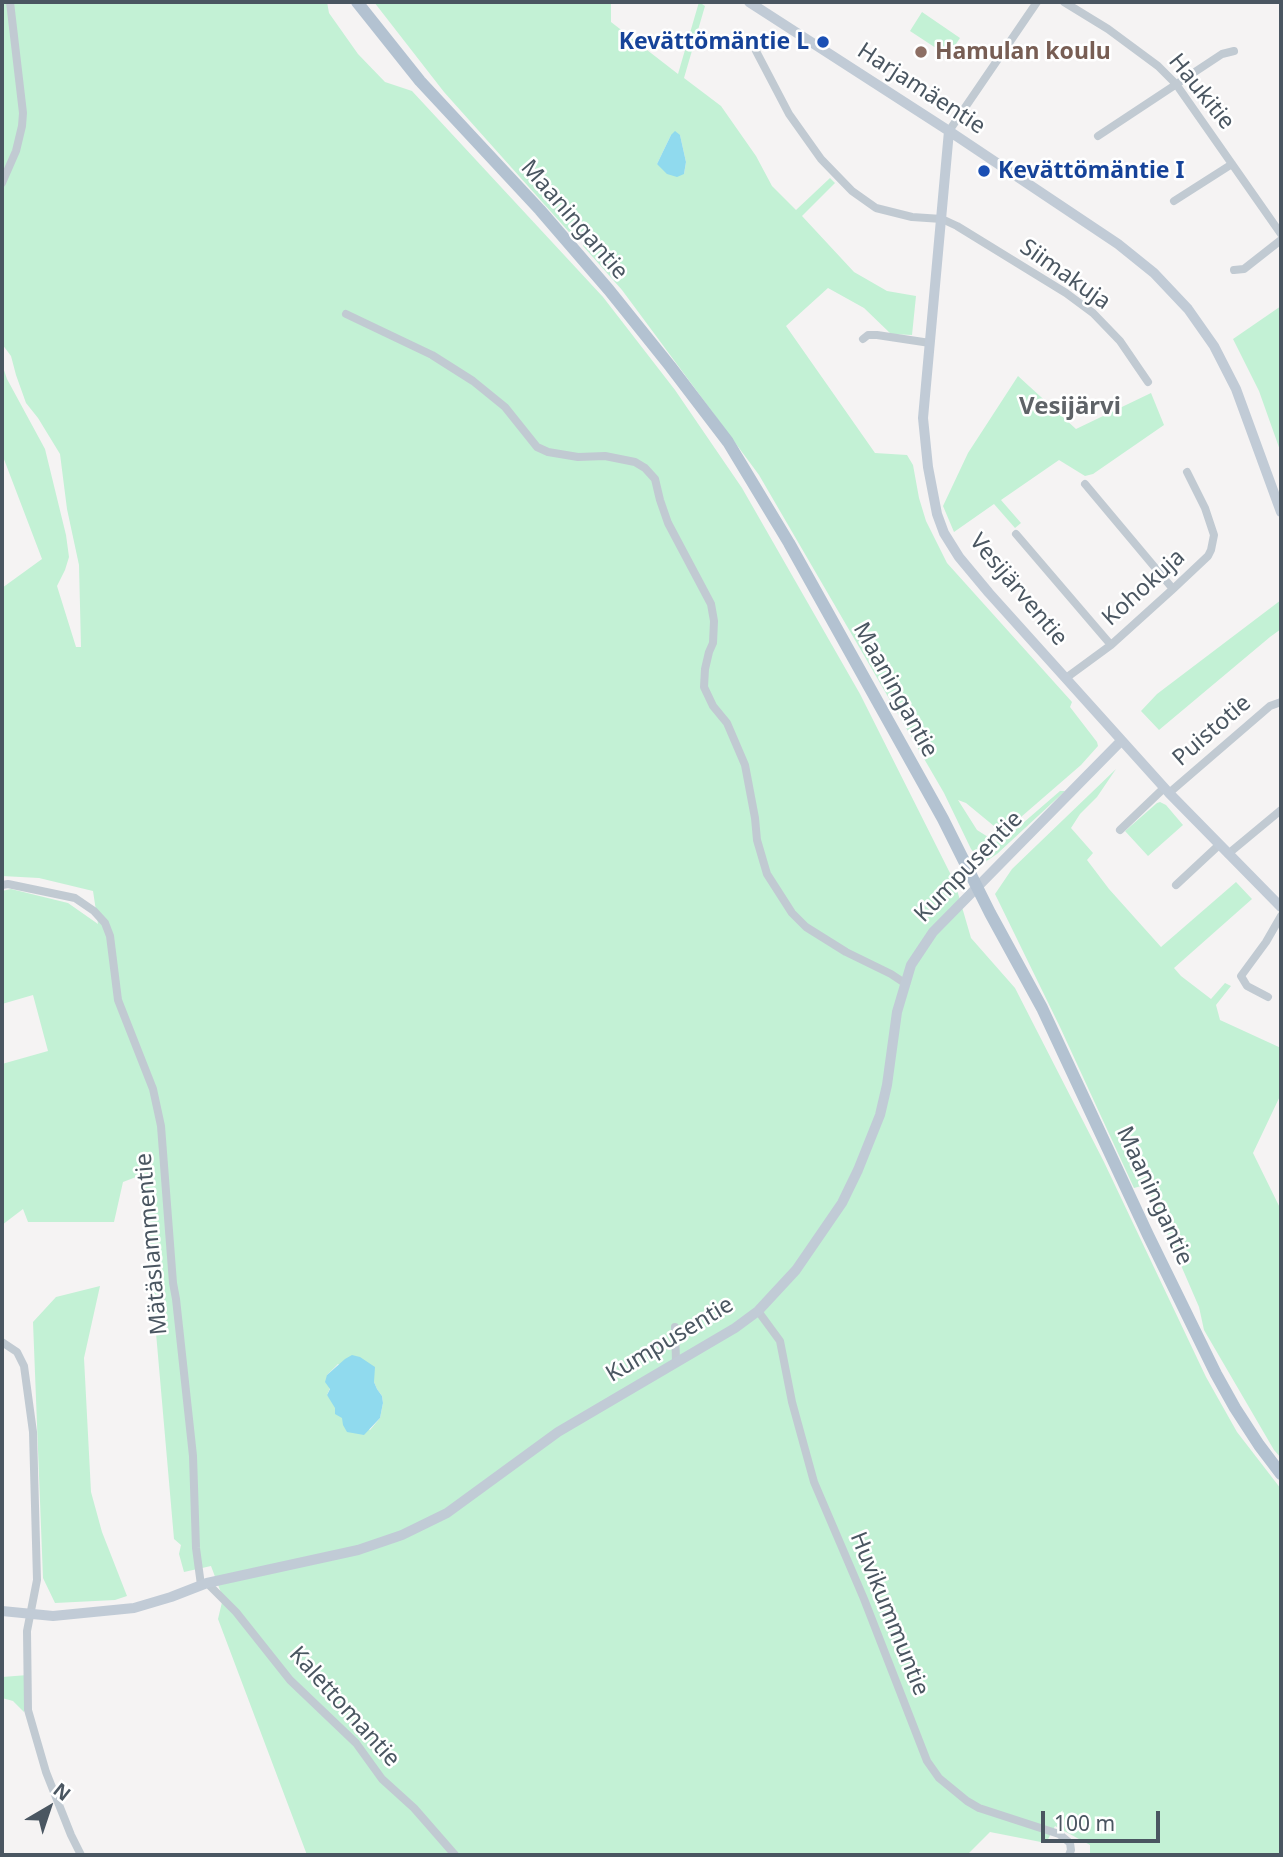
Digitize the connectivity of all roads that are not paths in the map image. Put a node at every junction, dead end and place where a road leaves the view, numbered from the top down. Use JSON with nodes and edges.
{"nodes":[{"id":1,"x":10,"y":2,"type":"edge"},
{"id":2,"x":358,"y":2,"type":"edge"},
{"id":3,"x":749,"y":2,"type":"edge"},
{"id":4,"x":1037,"y":2,"type":"edge"},
{"id":5,"x":1064,"y":2,"type":"edge"},
{"id":6,"x":756,"y":51,"type":"dead end"},
{"id":7,"x":1234,"y":51,"type":"dead end"},
{"id":8,"x":1176,"y":84,"type":"junction"},
{"id":9,"x":949,"y":131,"type":"junction"},
{"id":10,"x":1098,"y":136,"type":"dead end"},
{"id":11,"x":1232,"y":163,"type":"junction"},
{"id":12,"x":2,"y":183,"type":"edge"},
{"id":13,"x":1174,"y":201,"type":"dead end"},
{"id":14,"x":942,"y":219,"type":"junction"},
{"id":15,"x":1281,"y":234,"type":"edge"},
{"id":16,"x":1281,"y":240,"type":"edge"},
{"id":17,"x":1234,"y":270,"type":"dead end"},
{"id":18,"x":346,"y":314,"type":"dead end"},
{"id":19,"x":863,"y":339,"type":"dead end"},
{"id":20,"x":930,"y":343,"type":"junction"},
{"id":21,"x":1148,"y":382,"type":"dead end"},
{"id":22,"x":1187,"y":472,"type":"dead end"},
{"id":23,"x":1085,"y":484,"type":"dead end"},
{"id":24,"x":1281,"y":512,"type":"edge"},
{"id":25,"x":1016,"y":534,"type":"dead end"},
{"id":26,"x":1173,"y":589,"type":"junction"},
{"id":27,"x":1111,"y":645,"type":"junction"},
{"id":28,"x":1066,"y":678,"type":"junction"},
{"id":29,"x":1281,"y":702,"type":"edge"},
{"id":30,"x":1121,"y":741,"type":"junction"},
{"id":31,"x":1166,"y":790,"type":"junction"},
{"id":32,"x":1281,"y":810,"type":"edge"},
{"id":33,"x":1120,"y":830,"type":"dead end"},
{"id":34,"x":1223,"y":850,"type":"junction"},
{"id":35,"x":2,"y":885,"type":"edge"},
{"id":36,"x":977,"y":886,"type":"junction"},
{"id":37,"x":1175,"y":886,"type":"dead end"},
{"id":38,"x":1281,"y":907,"type":"edge"},
{"id":39,"x":1281,"y":916,"type":"edge"},
{"id":40,"x":906,"y":984,"type":"junction"},
{"id":41,"x":1268,"y":997,"type":"dead end"},
{"id":42,"x":758,"y":1311,"type":"junction"},
{"id":43,"x":675,"y":1327,"type":"dead end"},
{"id":44,"x":2,"y":1342,"type":"edge"},
{"id":45,"x":676,"y":1363,"type":"junction"},
{"id":46,"x":1281,"y":1474,"type":"edge"},
{"id":47,"x":204,"y":1584,"type":"junction"},
{"id":48,"x":2,"y":1611,"type":"edge"},
{"id":49,"x":29,"y":1614,"type":"junction"},
{"id":50,"x":81,"y":1855,"type":"edge"},
{"id":51,"x":455,"y":1855,"type":"edge"},
{"id":52,"x":1069,"y":1855,"type":"edge"}],
"edges":[{"from":1,"to":12,"type":"street"},
{"from":2,"to":36,"type":"main road","name":"Maaningantie"},
{"from":3,"to":9,"type":"street","name":"Harjamäentie"},
{"from":4,"to":9,"type":"street"},
{"from":5,"to":8,"type":"street","name":"Haukitie"},
{"from":6,"to":14,"type":"street"},
{"from":7,"to":8,"type":"street"},
{"from":8,"to":10,"type":"street"},
{"from":8,"to":11,"type":"street","name":"Haukitie"},
{"from":9,"to":14,"type":"street","name":"Vesijärventie"},
{"from":9,"to":24,"type":"street","name":"Harjamäentie"},
{"from":11,"to":13,"type":"street"},
{"from":11,"to":15,"type":"street","name":"Haukitie"},
{"from":14,"to":20,"type":"street","name":"Vesijärventie"},
{"from":14,"to":21,"type":"street","name":"Siimakuja"},
{"from":16,"to":17,"type":"street"},
{"from":18,"to":40,"type":"street"},
{"from":19,"to":20,"type":"street"},
{"from":20,"to":28,"type":"street","name":"Vesijärventie"},
{"from":22,"to":26,"type":"street","name":"Kohokuja"},
{"from":23,"to":26,"type":"street"},
{"from":25,"to":27,"type":"street"},
{"from":26,"to":27,"type":"street","name":"Kohokuja"},
{"from":27,"to":28,"type":"street","name":"Kohokuja"},
{"from":28,"to":30,"type":"street","name":"Vesijärventie"},
{"from":29,"to":31,"type":"street","name":"Puistotie"},
{"from":30,"to":31,"type":"street","name":"Vesijärventie"},
{"from":30,"to":36,"type":"street","name":"Kumpusentie"},
{"from":31,"to":33,"type":"street","name":"Puistotie"},
{"from":31,"to":34,"type":"street","name":"Vesijärventie"},
{"from":32,"to":34,"type":"street"},
{"from":34,"to":37,"type":"street"},
{"from":34,"to":38,"type":"street","name":"Vesijärventie"},
{"from":35,"to":47,"type":"street","name":"Mätäslammentie"},
{"from":36,"to":40,"type":"street","name":"Kumpusentie"},
{"from":36,"to":46,"type":"main road","name":"Maaningantie"},
{"from":39,"to":41,"type":"street"},
{"from":40,"to":42,"type":"street","name":"Kumpusentie"},
{"from":42,"to":45,"type":"street","name":"Kumpusentie"},
{"from":42,"to":52,"type":"street","name":"Huvikummuntie"},
{"from":43,"to":45,"type":"street"},
{"from":44,"to":49,"type":"street"},
{"from":45,"to":47,"type":"street","name":"Kumpusentie"},
{"from":47,"to":49,"type":"street","name":"Kumpusentie"},
{"from":47,"to":51,"type":"street","name":"Kalettomantie"},
{"from":48,"to":49,"type":"street","name":"Kumpusentie"},
{"from":49,"to":50,"type":"street"}]}
